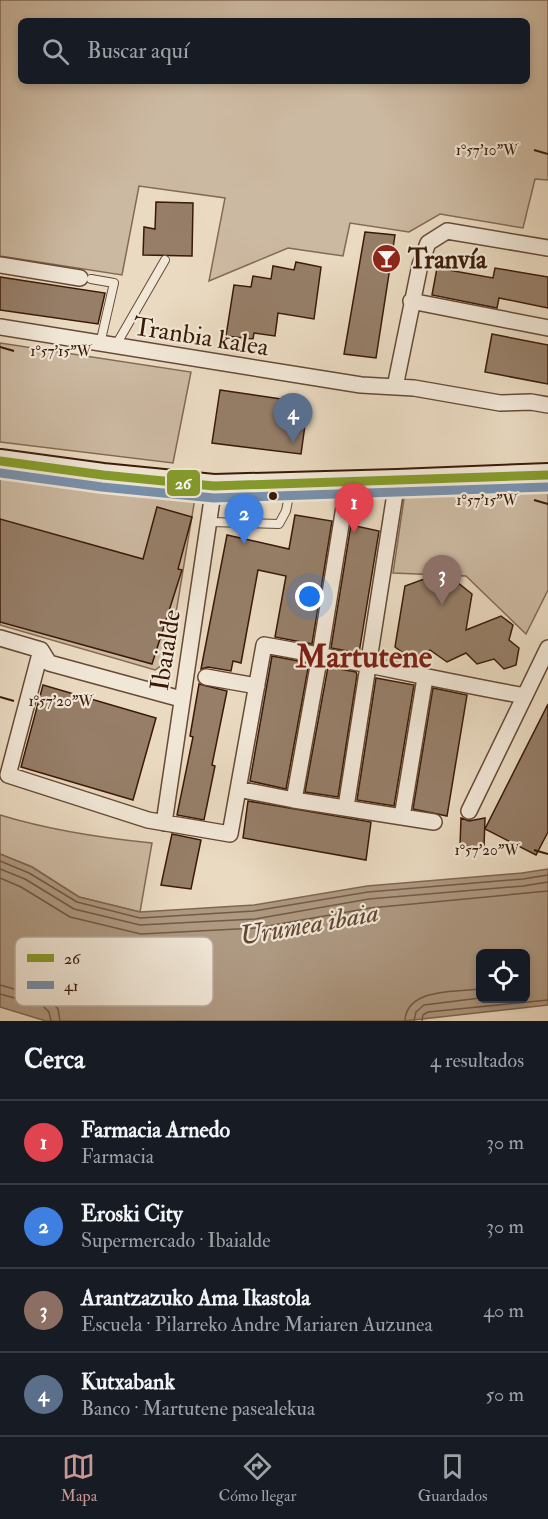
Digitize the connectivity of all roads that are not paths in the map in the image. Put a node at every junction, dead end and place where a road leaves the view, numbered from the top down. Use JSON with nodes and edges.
{"nodes":[{"id":1,"x":548,"y":248,"type":"edge"},
{"id":2,"x":165,"y":260,"type":"dead end"},
{"id":3,"x":0,"y":266,"type":"edge"},
{"id":4,"x":85,"y":278,"type":"joint"},
{"id":5,"x":411,"y":301,"type":"junction"},
{"id":6,"x":0,"y":327,"type":"edge"},
{"id":7,"x":548,"y":328,"type":"edge"},
{"id":8,"x":107,"y":345,"type":"junction"},
{"id":9,"x":395,"y":387,"type":"junction"},
{"id":10,"x":548,"y":405,"type":"edge"},
{"id":11,"x":0,"y":461,"type":"edge"},
{"id":12,"x":548,"y":475,"type":"edge"},
{"id":13,"x":398,"y":481,"type":"junction"},
{"id":14,"x":348,"y":482,"type":"junction"},
{"id":15,"x":292,"y":484,"type":"junction"},
{"id":16,"x":214,"y":486,"type":"junction"},
{"id":17,"x":210,"y":522,"type":"junction"},
{"id":18,"x":0,"y":638,"type":"edge"},
{"id":19,"x":548,"y":648,"type":"edge"},
{"id":20,"x":41,"y":650,"type":"junction"},
{"id":21,"x":321,"y":655,"type":"junction"},
{"id":22,"x":370,"y":665,"type":"junction"},
{"id":23,"x":206,"y":677,"type":"dead end"},
{"id":24,"x":425,"y":678,"type":"junction"},
{"id":25,"x":256,"y":686,"type":"junction"},
{"id":26,"x":525,"y":696,"type":"junction"},
{"id":27,"x":181,"y":699,"type":"junction"},
{"id":28,"x":238,"y":789,"type":"junction"},
{"id":29,"x":294,"y":800,"type":"junction"},
{"id":30,"x":346,"y":807,"type":"junction"},
{"id":31,"x":469,"y":811,"type":"dead end"},
{"id":32,"x":402,"y":817,"type":"junction"},
{"id":33,"x":434,"y":822,"type":"dead end"},
{"id":34,"x":164,"y":823,"type":"junction"}],
"edges":[{"from":1,"to":5,"type":"street"},
{"from":2,"to":8,"type":"lane"},
{"from":3,"to":4,"type":"street"},
{"from":4,"to":8,"type":"lane"},
{"from":5,"to":7,"type":"street"},
{"from":5,"to":9,"type":"street"},
{"from":6,"to":8,"type":"street","name":"Tranbia kalea"},
{"from":8,"to":9,"type":"street","name":"Tranbia kalea"},
{"from":9,"to":10,"type":"street","name":"Tranbia kalea"},
{"from":11,"to":16,"type":"main road"},
{"from":12,"to":13,"type":"main road"},
{"from":13,"to":14,"type":"main road"},
{"from":13,"to":22,"type":"street"},
{"from":14,"to":15,"type":"main road"},
{"from":14,"to":21,"type":"street"},
{"from":15,"to":16,"type":"main road"},
{"from":15,"to":17,"type":"lane"},
{"from":16,"to":17,"type":"street","name":"Ibaialde"},
{"from":17,"to":27,"type":"street","name":"Ibaialde"},
{"from":18,"to":20,"type":"street"},
{"from":19,"to":26,"type":"street"},
{"from":20,"to":27,"type":"street"},
{"from":20,"to":34,"type":"street"},
{"from":21,"to":22,"type":"street"},
{"from":21,"to":25,"type":"street"},
{"from":21,"to":29,"type":"street"},
{"from":22,"to":24,"type":"street"},
{"from":22,"to":30,"type":"street"},
{"from":23,"to":25,"type":"street"},
{"from":24,"to":26,"type":"street"},
{"from":24,"to":32,"type":"street"},
{"from":25,"to":28,"type":"street"},
{"from":26,"to":31,"type":"street"},
{"from":27,"to":34,"type":"street","name":"Ibaialde"},
{"from":28,"to":29,"type":"street"},
{"from":28,"to":34,"type":"street"},
{"from":29,"to":30,"type":"street"},
{"from":30,"to":32,"type":"street"},
{"from":32,"to":33,"type":"street"}]}
